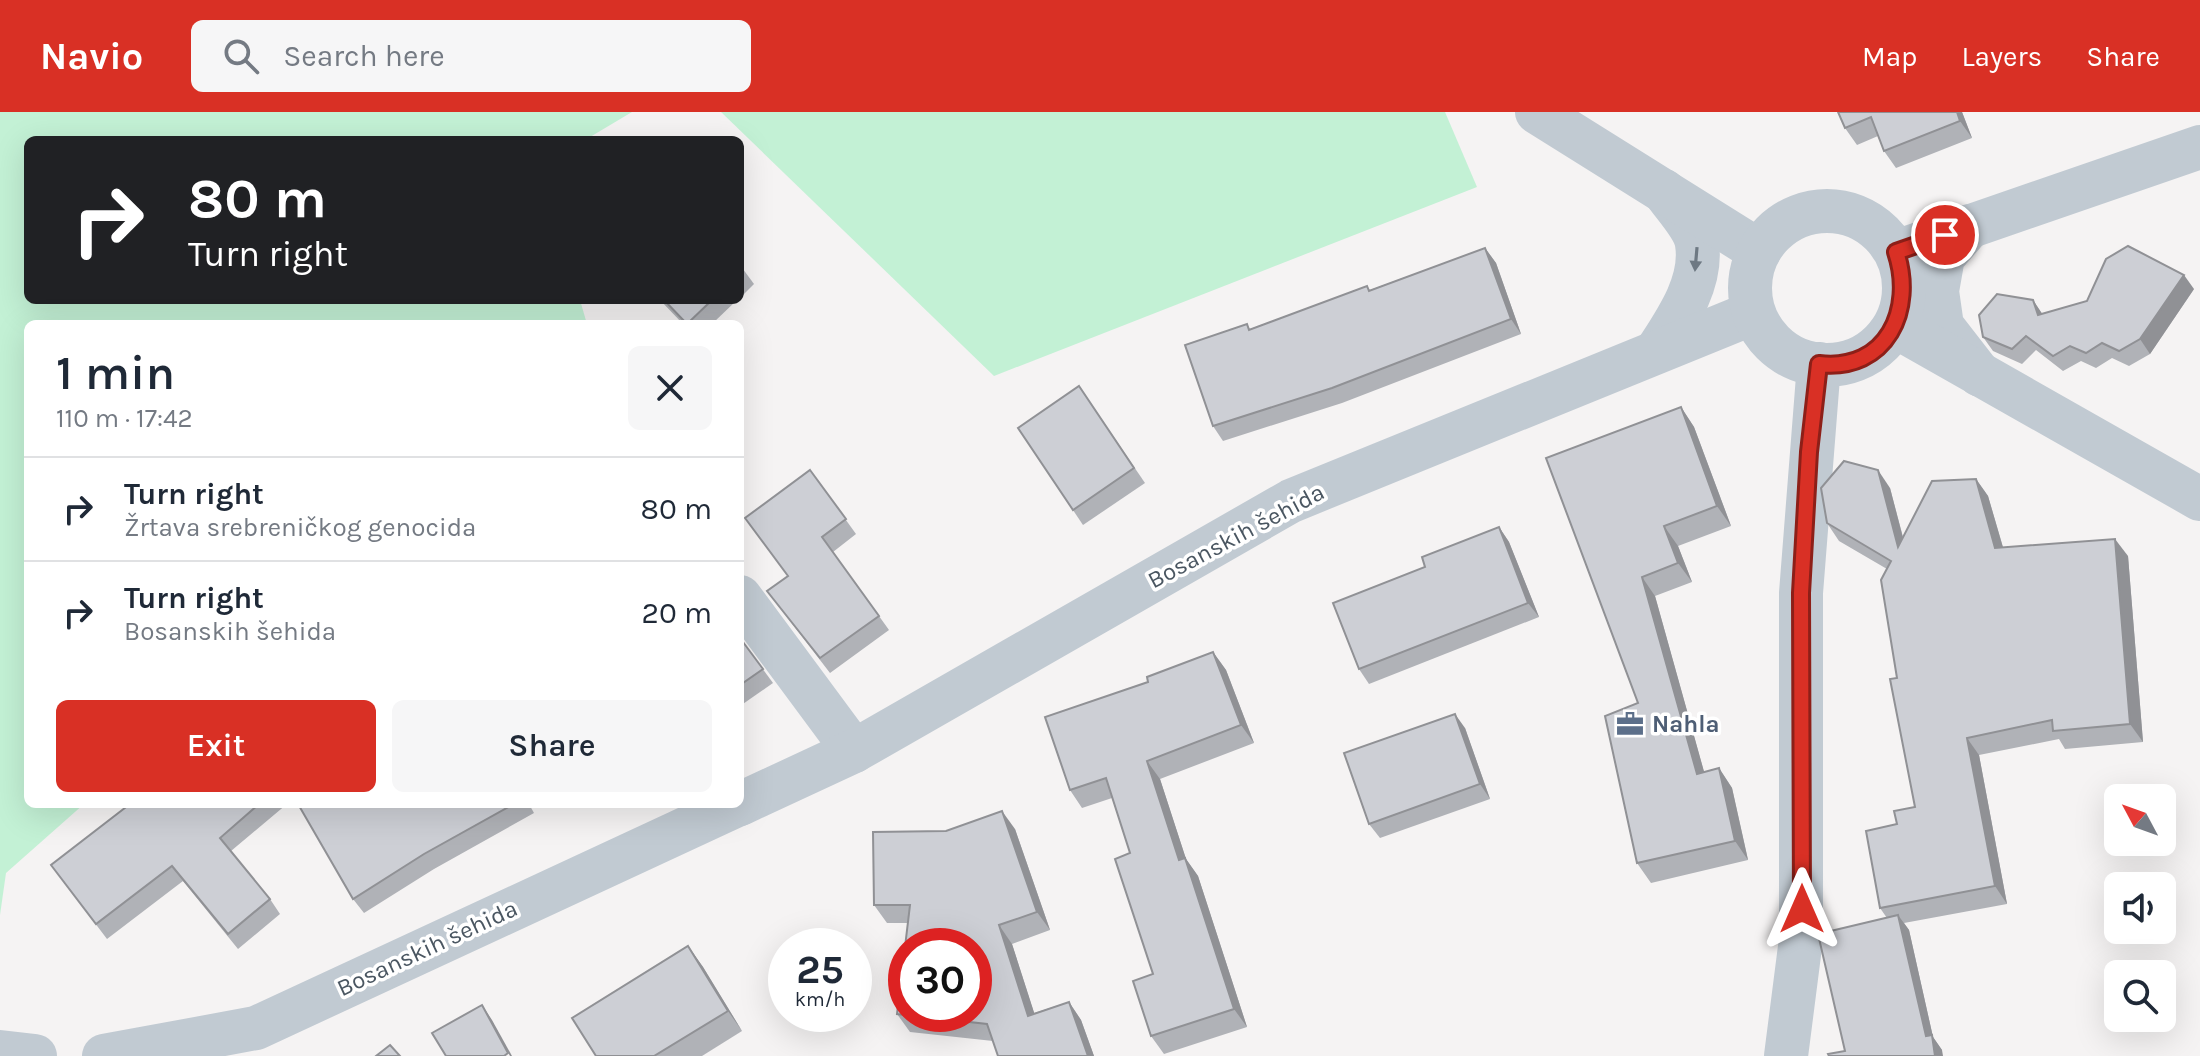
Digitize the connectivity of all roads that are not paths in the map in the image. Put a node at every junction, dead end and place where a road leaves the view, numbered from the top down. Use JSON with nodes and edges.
{"nodes":[{"id":1,"x":1537,"y":112,"type":"edge"},
{"id":2,"x":2200,"y":147,"type":"edge"},
{"id":3,"x":1664,"y":191,"type":"junction"},
{"id":4,"x":1970,"y":226,"type":"junction"},
{"id":5,"x":1759,"y":251,"type":"junction"},
{"id":6,"x":1896,"y":252,"type":"junction"},
{"id":7,"x":1753,"y":313,"type":"junction"},
{"id":8,"x":1895,"y":326,"type":"junction"},
{"id":9,"x":1656,"y":352,"type":"junction"},
{"id":10,"x":1819,"y":364,"type":"junction"},
{"id":11,"x":1982,"y":377,"type":"junction"},
{"id":12,"x":2200,"y":499,"type":"edge"},
{"id":13,"x":744,"y":602,"type":"edge"},
{"id":14,"x":854,"y":751,"type":"junction"},
{"id":15,"x":744,"y":802,"type":"edge"},
{"id":16,"x":732,"y":808,"type":"edge"},
{"id":17,"x":268,"y":1042,"type":"edge"},
{"id":18,"x":0,"y":1052,"type":"edge"},
{"id":19,"x":35,"y":1056,"type":"edge"},
{"id":20,"x":104,"y":1056,"type":"edge"},
{"id":21,"x":1786,"y":1056,"type":"edge"}],
"edges":[{"from":1,"to":3,"type":"street"},
{"from":2,"to":4,"type":"street"},
{"from":3,"to":5,"type":"street"},
{"from":3,"to":9,"type":"street","one_way":true},
{"from":4,"to":6,"type":"street"},
{"from":4,"to":11,"type":"street"},
{"from":5,"to":6,"type":"street"},
{"from":5,"to":7,"type":"street"},
{"from":6,"to":8,"type":"street"},
{"from":7,"to":9,"type":"street","name":"Bosanskih šehida"},
{"from":7,"to":10,"type":"street"},
{"from":8,"to":10,"type":"street"},
{"from":8,"to":11,"type":"street"},
{"from":9,"to":14,"type":"street","name":"Bosanskih šehida"},
{"from":10,"to":21,"type":"street"},
{"from":11,"to":12,"type":"street"},
{"from":13,"to":14,"type":"street"},
{"from":14,"to":15,"type":"street","name":"Bosanskih šehida"},
{"from":16,"to":17,"type":"street","name":"Bosanskih šehida"},
{"from":17,"to":20,"type":"street","name":"Bosanskih šehida"},
{"from":18,"to":19,"type":"street"}]}
